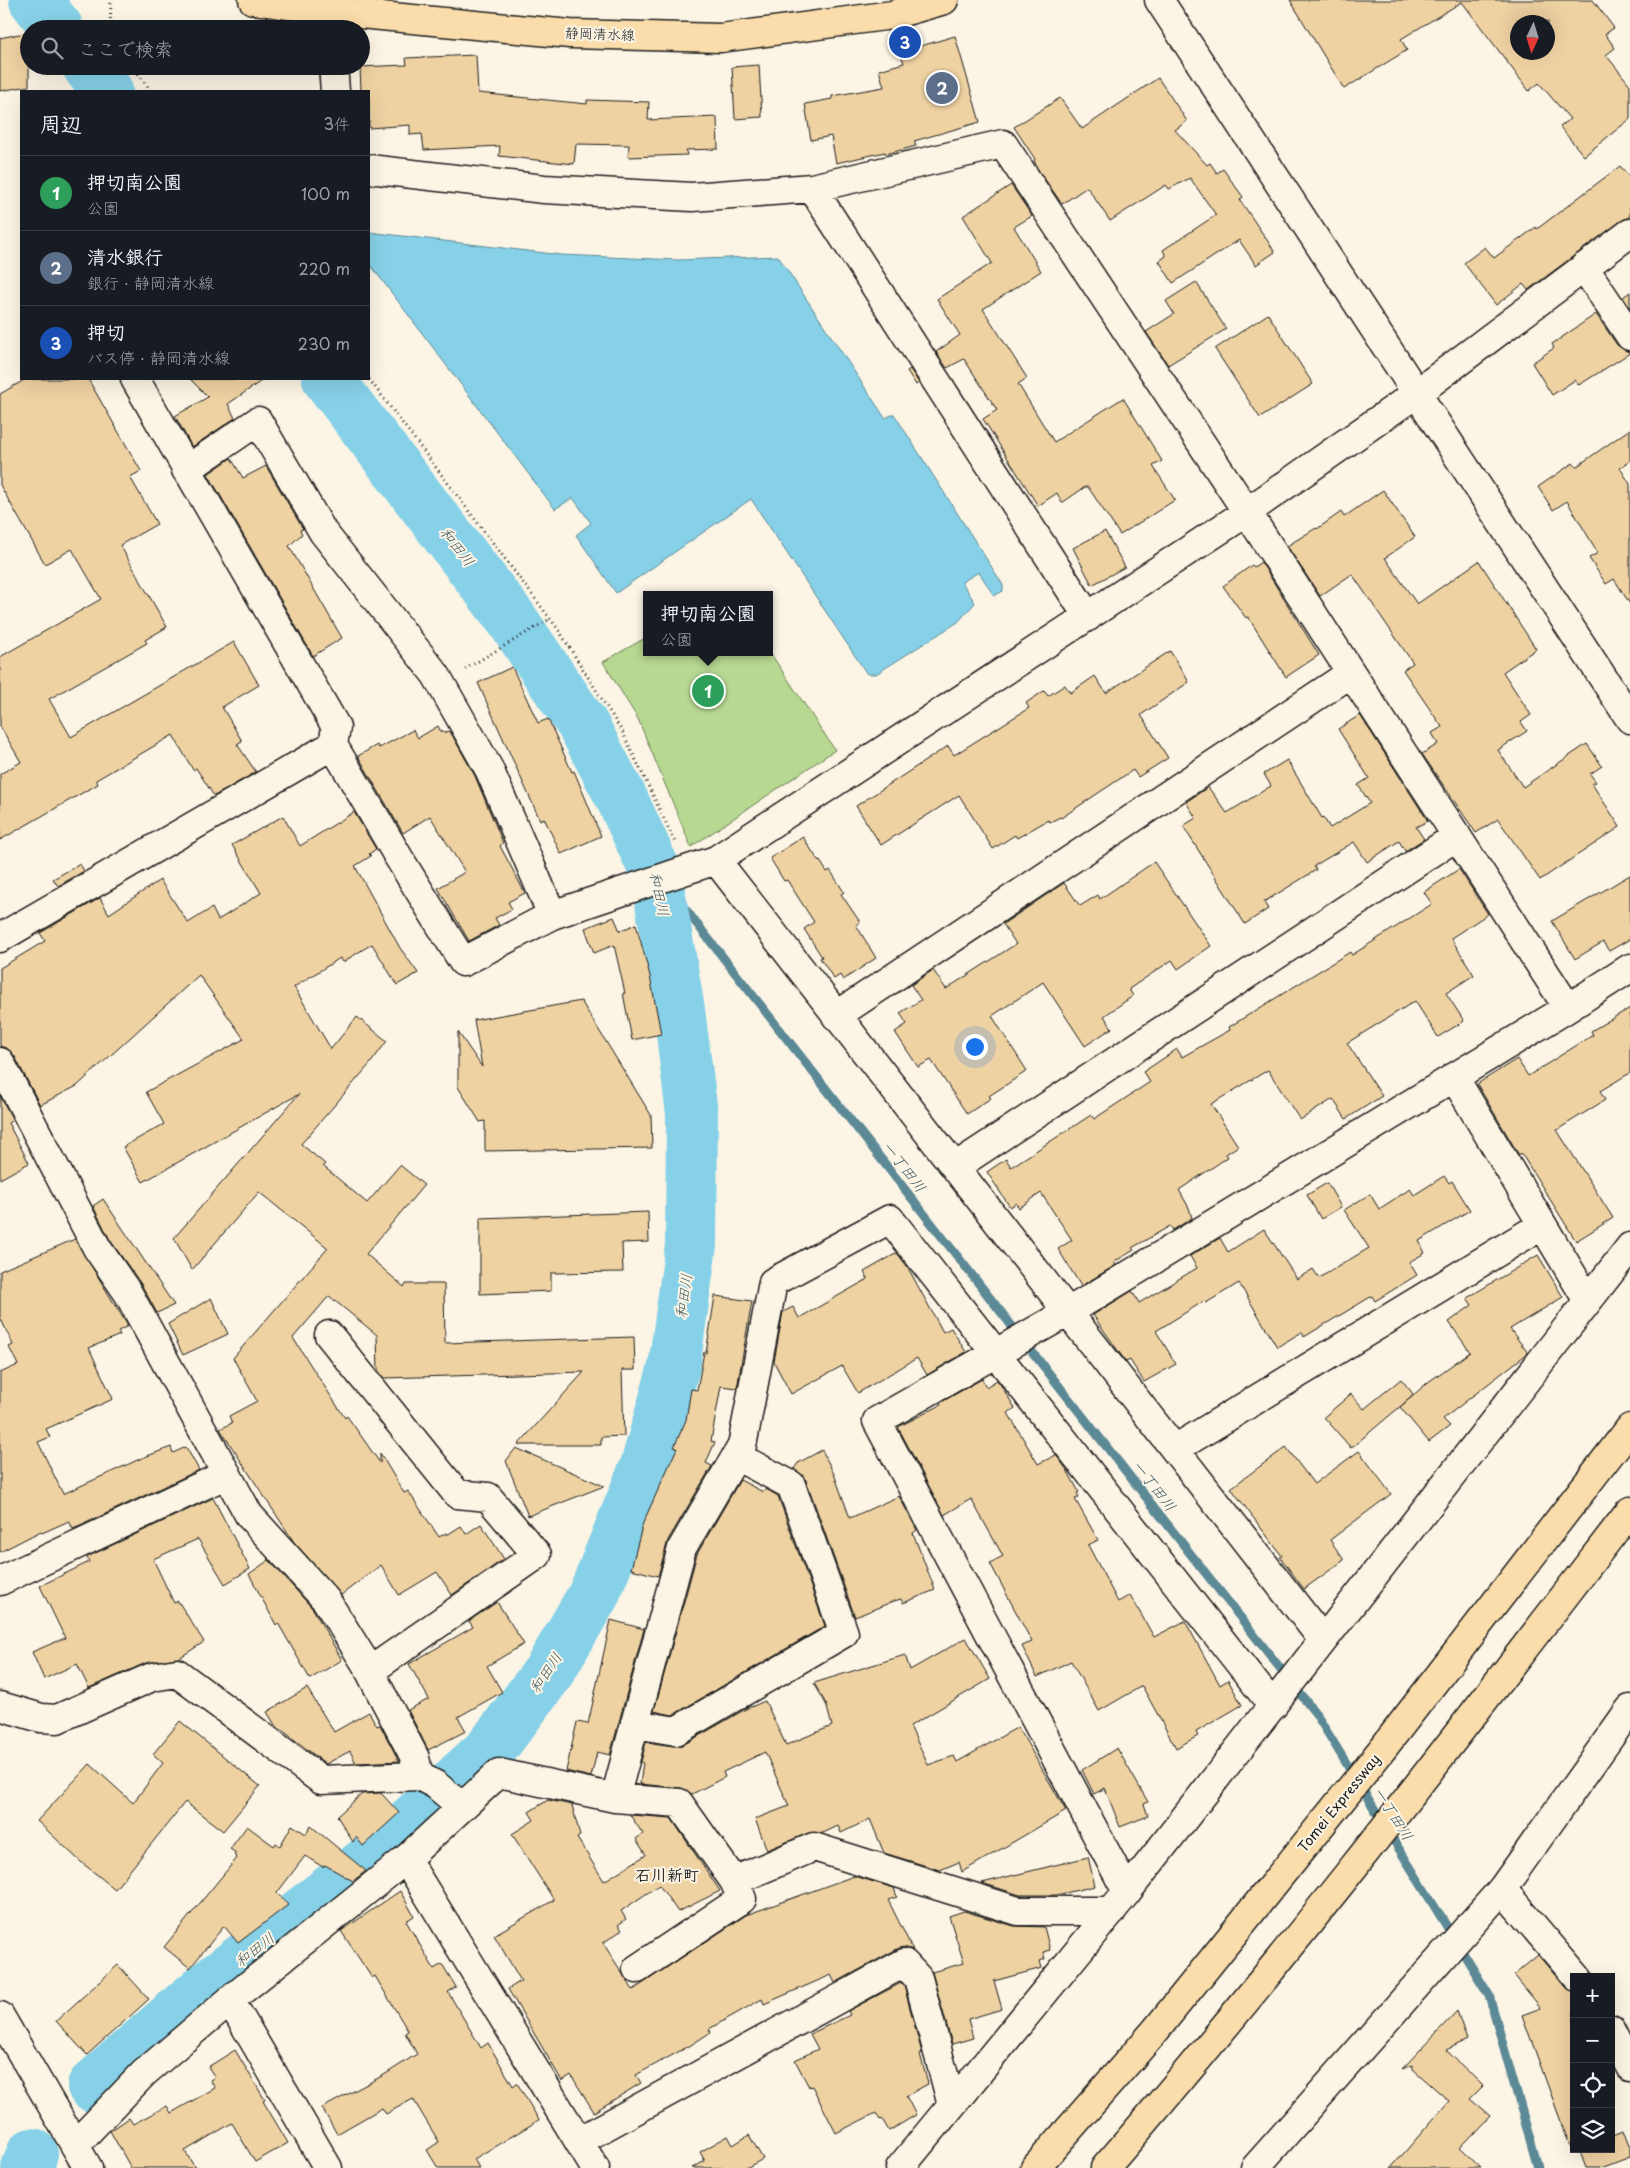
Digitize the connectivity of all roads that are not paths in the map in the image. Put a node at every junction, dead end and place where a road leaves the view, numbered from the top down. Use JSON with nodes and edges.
{"nodes":[{"id":1,"x":253,"y":0,"type":"edge"},
{"id":2,"x":944,"y":0,"type":"edge"},
{"id":3,"x":1159,"y":0,"type":"edge"},
{"id":4,"x":330,"y":20,"type":"edge"},
{"id":5,"x":370,"y":22,"type":"edge"},
{"id":6,"x":334,"y":75,"type":"edge"},
{"id":7,"x":335,"y":90,"type":"edge"},
{"id":8,"x":370,"y":169,"type":"edge"},
{"id":9,"x":812,"y":188,"type":"junction"},
{"id":10,"x":1630,"y":233,"type":"edge"},
{"id":11,"x":1584,"y":267,"type":"junction"},
{"id":12,"x":1630,"y":336,"type":"edge"},
{"id":13,"x":136,"y":380,"type":"edge"},
{"id":14,"x":1417,"y":394,"type":"junction"},
{"id":15,"x":186,"y":470,"type":"junction"},
{"id":16,"x":1247,"y":512,"type":"junction"},
{"id":17,"x":1088,"y":617,"type":"junction"},
{"id":18,"x":1351,"y":673,"type":"junction"},
{"id":19,"x":1630,"y":719,"type":"edge"},
{"id":20,"x":333,"y":745,"type":"junction"},
{"id":21,"x":1457,"y":836,"type":"junction"},
{"id":22,"x":716,"y":860,"type":"junction"},
{"id":23,"x":552,"y":915,"type":"junction"},
{"id":24,"x":0,"y":938,"type":"edge"},
{"id":25,"x":1630,"y":968,"type":"edge"},
{"id":26,"x":1568,"y":1008,"type":"junction"},
{"id":27,"x":836,"y":1016,"type":"junction"},
{"id":28,"x":0,"y":1062,"type":"edge"},
{"id":29,"x":1454,"y":1077,"type":"junction"},
{"id":30,"x":955,"y":1167,"type":"junction"},
{"id":31,"x":1542,"y":1225,"type":"junction"},
{"id":32,"x":1630,"y":1247,"type":"edge"},
{"id":33,"x":1588,"y":1301,"type":"junction"},
{"id":34,"x":1068,"y":1312,"type":"junction"},
{"id":35,"x":329,"y":1336,"type":"dead end"},
{"id":36,"x":995,"y":1355,"type":"junction"},
{"id":37,"x":1630,"y":1428,"type":"edge"},
{"id":38,"x":1175,"y":1449,"type":"junction"},
{"id":39,"x":736,"y":1456,"type":"junction"},
{"id":40,"x":227,"y":1474,"type":"junction"},
{"id":41,"x":1630,"y":1511,"type":"edge"},
{"id":42,"x":0,"y":1581,"type":"edge"},
{"id":43,"x":1323,"y":1640,"type":"junction"},
{"id":44,"x":370,"y":1671,"type":"junction"},
{"id":45,"x":0,"y":1706,"type":"edge"},
{"id":46,"x":1273,"y":1706,"type":"junction"},
{"id":47,"x":1630,"y":1709,"type":"edge"},
{"id":48,"x":635,"y":1724,"type":"junction"},
{"id":49,"x":443,"y":1792,"type":"junction"},
{"id":50,"x":615,"y":1798,"type":"junction"},
{"id":51,"x":406,"y":1859,"type":"junction"},
{"id":52,"x":734,"y":1881,"type":"junction"},
{"id":53,"x":1502,"y":1888,"type":"junction"},
{"id":54,"x":1120,"y":1901,"type":"junction"},
{"id":55,"x":637,"y":1969,"type":"dead end"},
{"id":56,"x":1574,"y":1973,"type":"edge"},
{"id":57,"x":230,"y":2000,"type":"junction"},
{"id":58,"x":0,"y":2016,"type":"edge"},
{"id":59,"x":1615,"y":2036,"type":"edge"},
{"id":60,"x":1630,"y":2067,"type":"edge"},
{"id":61,"x":952,"y":2105,"type":"junction"},
{"id":62,"x":579,"y":2141,"type":"junction"},
{"id":63,"x":74,"y":2145,"type":"junction"},
{"id":64,"x":88,"y":2168,"type":"edge"},
{"id":65,"x":328,"y":2168,"type":"edge"},
{"id":66,"x":595,"y":2168,"type":"edge"},
{"id":67,"x":900,"y":2168,"type":"edge"},
{"id":68,"x":1035,"y":2168,"type":"edge"},
{"id":69,"x":1105,"y":2168,"type":"edge"},
{"id":70,"x":1255,"y":2168,"type":"edge"}],
"edges":[{"from":1,"to":4,"type":"main road","name":"静岡清水線"},
{"from":2,"to":5,"type":"main road","name":"静岡清水線"},
{"from":3,"to":14,"type":"street"},
{"from":6,"to":7,"type":"street"},
{"from":8,"to":9,"type":"street"},
{"from":9,"to":16,"type":"street"},
{"from":9,"to":17,"type":"street"},
{"from":10,"to":11,"type":"street"},
{"from":11,"to":12,"type":"street"},
{"from":11,"to":14,"type":"street"},
{"from":13,"to":15,"type":"street"},
{"from":14,"to":16,"type":"street"},
{"from":14,"to":19,"type":"street"},
{"from":15,"to":20,"type":"street"},
{"from":15,"to":23,"type":"street"},
{"from":16,"to":17,"type":"street"},
{"from":16,"to":18,"type":"street"},
{"from":17,"to":22,"type":"street"},
{"from":18,"to":21,"type":"street"},
{"from":18,"to":27,"type":"street"},
{"from":20,"to":23,"type":"street"},
{"from":20,"to":24,"type":"street"},
{"from":21,"to":26,"type":"street"},
{"from":21,"to":30,"type":"street"},
{"from":22,"to":23,"type":"street"},
{"from":22,"to":27,"type":"street"},
{"from":25,"to":26,"type":"street"},
{"from":26,"to":29,"type":"street"},
{"from":27,"to":30,"type":"street"},
{"from":28,"to":40,"type":"street"},
{"from":29,"to":31,"type":"street"},
{"from":29,"to":34,"type":"street"},
{"from":30,"to":34,"type":"street"},
{"from":31,"to":33,"type":"street"},
{"from":31,"to":38,"type":"street"},
{"from":32,"to":33,"type":"street"},
{"from":33,"to":43,"type":"street"},
{"from":34,"to":36,"type":"street"},
{"from":34,"to":38,"type":"street"},
{"from":35,"to":44,"type":"street"},
{"from":36,"to":39,"type":"street"},
{"from":36,"to":46,"type":"street"},
{"from":36,"to":54,"type":"street"},
{"from":37,"to":68,"type":"main road","name":"Tomei Expressway"},
{"from":38,"to":43,"type":"street"},
{"from":39,"to":48,"type":"street"},
{"from":39,"to":48,"type":"street"},
{"from":40,"to":42,"type":"street"},
{"from":40,"to":44,"type":"street"},
{"from":41,"to":69,"type":"main road"},
{"from":43,"to":46,"type":"street"},
{"from":44,"to":49,"type":"street"},
{"from":45,"to":49,"type":"street"},
{"from":46,"to":54,"type":"street"},
{"from":47,"to":53,"type":"street"},
{"from":48,"to":50,"type":"street"},
{"from":49,"to":50,"type":"street"},
{"from":49,"to":51,"type":"street"},
{"from":50,"to":52,"type":"street"},
{"from":51,"to":57,"type":"street"},
{"from":51,"to":62,"type":"street"},
{"from":52,"to":54,"type":"street"},
{"from":52,"to":55,"type":"street"},
{"from":53,"to":56,"type":"street"},
{"from":53,"to":70,"type":"street"},
{"from":54,"to":61,"type":"street"},
{"from":57,"to":63,"type":"street"},
{"from":57,"to":65,"type":"street"},
{"from":58,"to":63,"type":"street"},
{"from":59,"to":60,"type":"street"},
{"from":61,"to":62,"type":"street"},
{"from":61,"to":67,"type":"street"},
{"from":62,"to":66,"type":"street"},
{"from":63,"to":64,"type":"street"}]}
